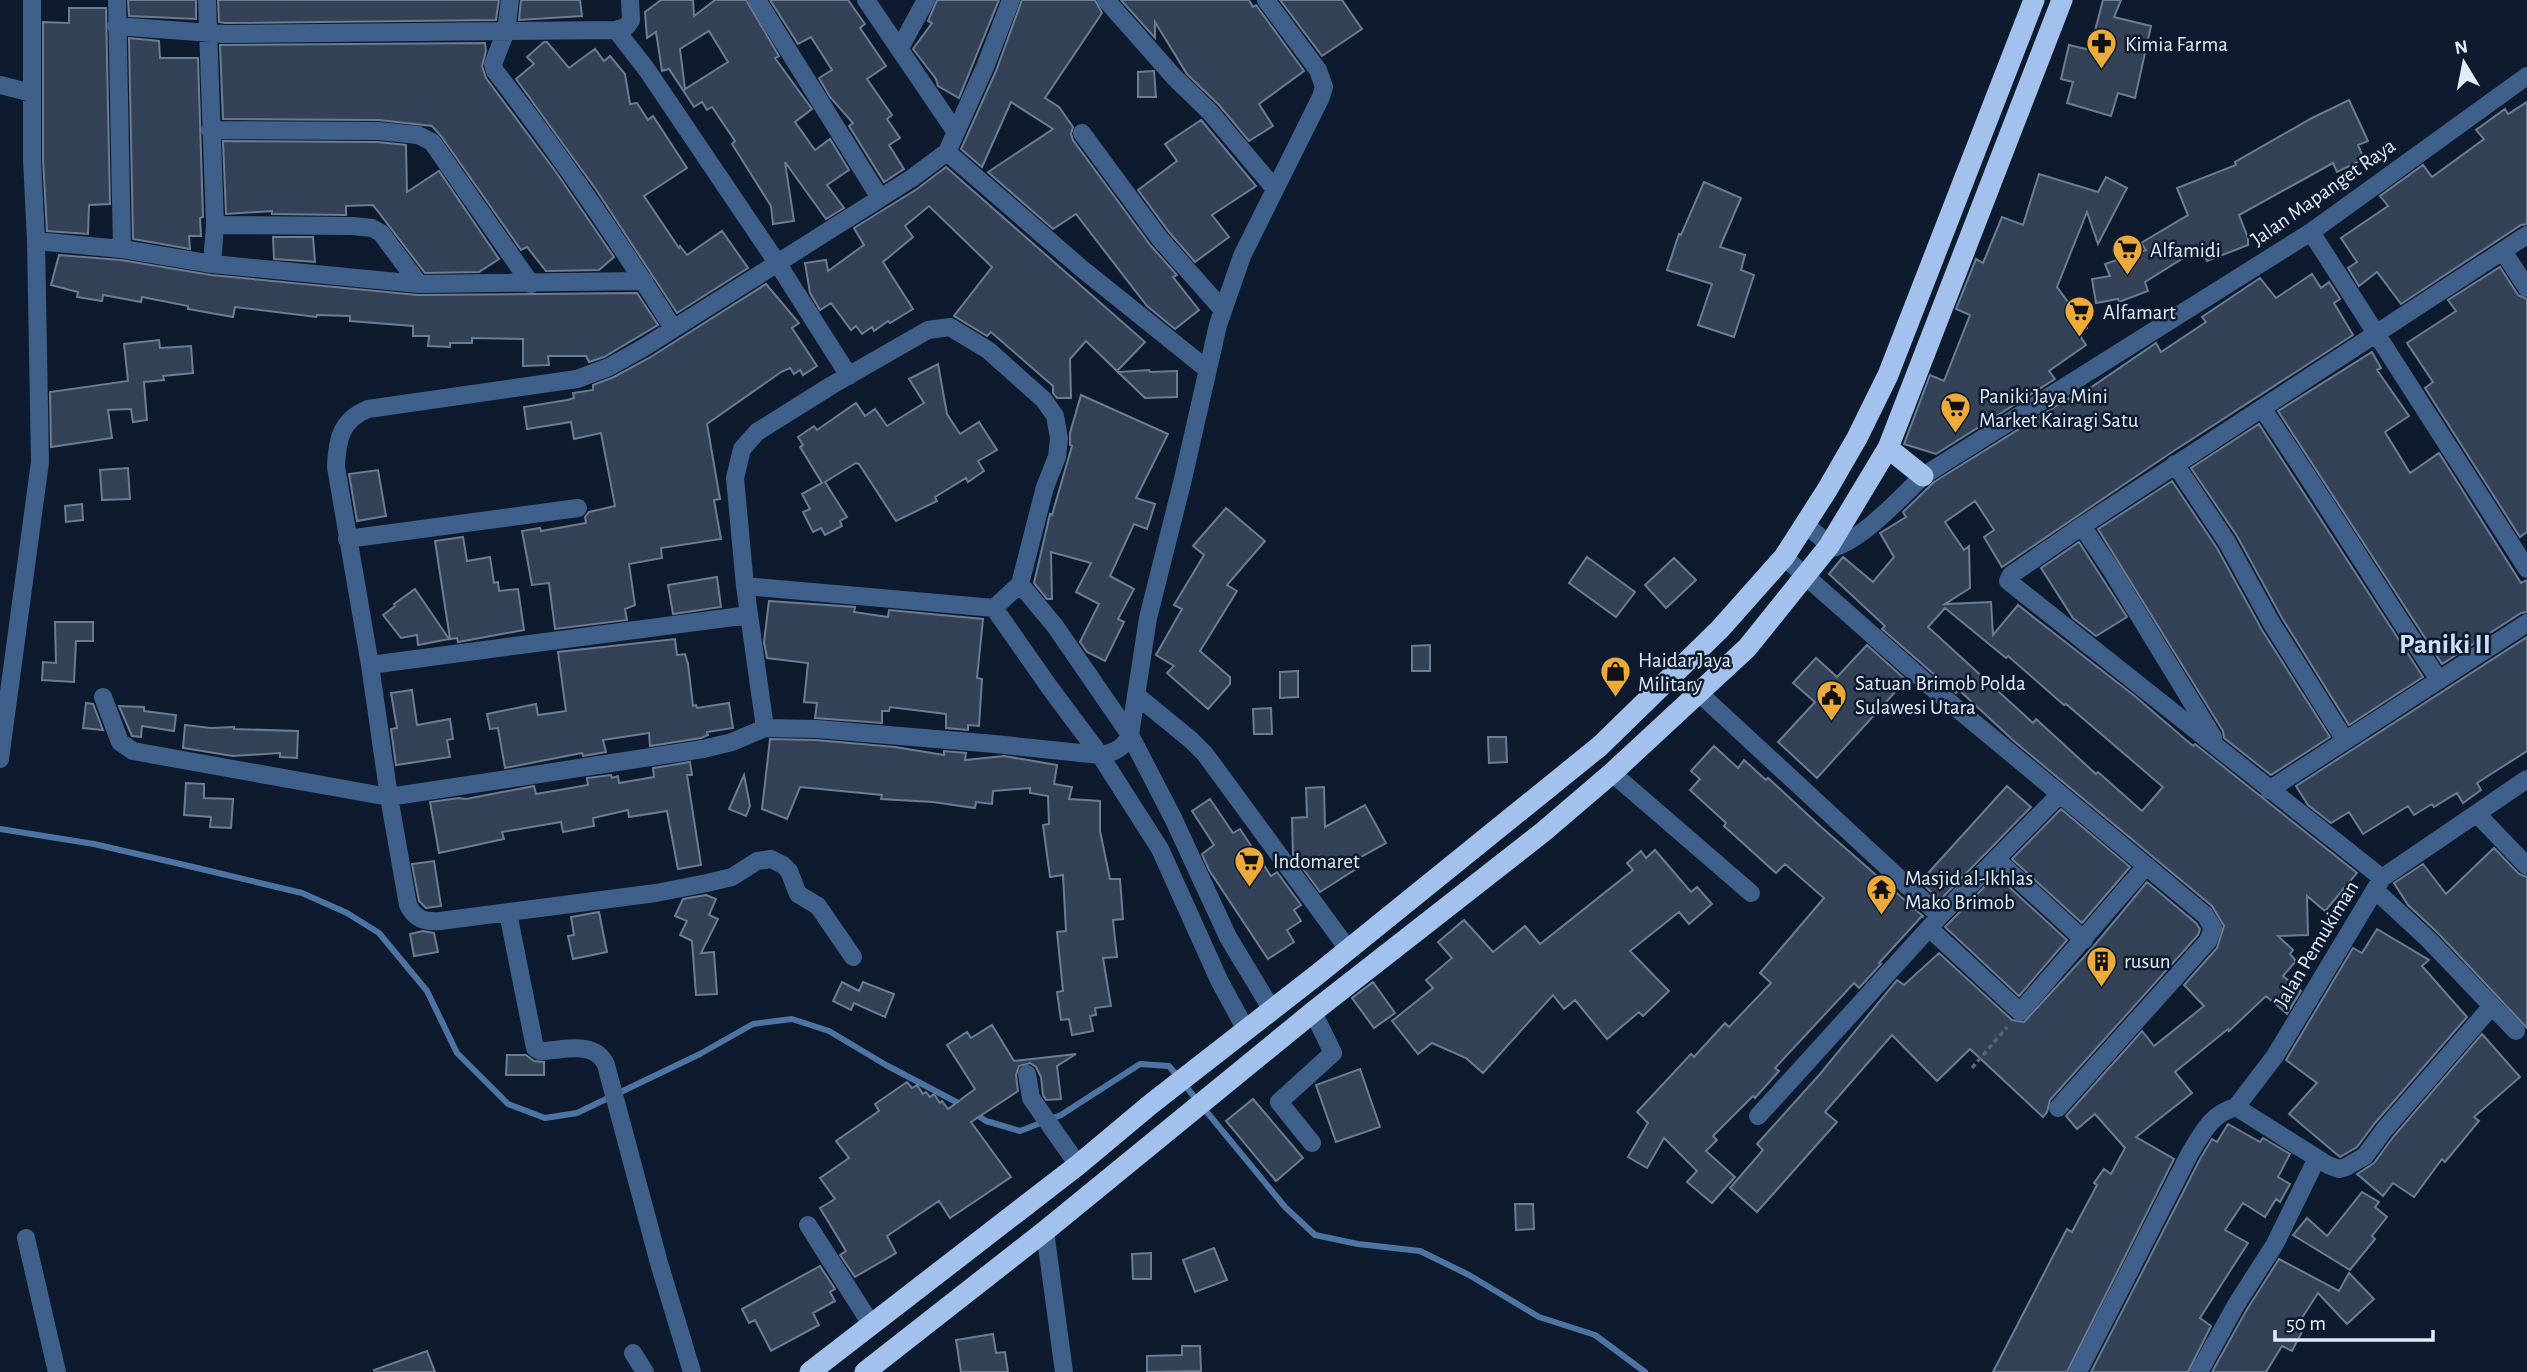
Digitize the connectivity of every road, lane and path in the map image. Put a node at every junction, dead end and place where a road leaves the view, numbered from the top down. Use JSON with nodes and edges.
{"nodes":[{"id":1,"x":32,"y":0,"type":"edge"},
{"id":2,"x":117,"y":0,"type":"edge"},
{"id":3,"x":206,"y":0,"type":"edge"},
{"id":4,"x":510,"y":0,"type":"edge"},
{"id":5,"x":630,"y":0,"type":"edge"},
{"id":6,"x":757,"y":0,"type":"edge"},
{"id":7,"x":866,"y":0,"type":"edge"},
{"id":8,"x":926,"y":0,"type":"edge"},
{"id":9,"x":1012,"y":0,"type":"edge"},
{"id":10,"x":1106,"y":0,"type":"edge"},
{"id":11,"x":1266,"y":0,"type":"edge"},
{"id":12,"x":2034,"y":0,"type":"edge"},
{"id":13,"x":2062,"y":0,"type":"edge"},
{"id":14,"x":116,"y":26,"type":"junction"},
{"id":15,"x":615,"y":30,"type":"junction"},
{"id":16,"x":506,"y":31,"type":"junction"},
{"id":17,"x":206,"y":33,"type":"junction"},
{"id":18,"x":900,"y":48,"type":"junction"},
{"id":19,"x":2527,"y":76,"type":"edge"},
{"id":20,"x":0,"y":85,"type":"edge"},
{"id":21,"x":32,"y":93,"type":"junction"},
{"id":22,"x":210,"y":130,"type":"junction"},
{"id":23,"x":955,"y":131,"type":"junction"},
{"id":24,"x":1082,"y":133,"type":"dead end"},
{"id":25,"x":947,"y":152,"type":"junction"},
{"id":26,"x":1275,"y":189,"type":"junction"},
{"id":27,"x":880,"y":198,"type":"junction"},
{"id":28,"x":215,"y":225,"type":"junction"},
{"id":29,"x":2311,"y":232,"type":"junction"},
{"id":30,"x":2527,"y":235,"type":"edge"},
{"id":31,"x":36,"y":241,"type":"junction"},
{"id":32,"x":122,"y":249,"type":"junction"},
{"id":33,"x":2503,"y":251,"type":"junction"},
{"id":34,"x":212,"y":264,"type":"junction"},
{"id":35,"x":778,"y":264,"type":"junction"},
{"id":36,"x":644,"y":281,"type":"junction"},
{"id":37,"x":418,"y":284,"type":"junction"},
{"id":38,"x":531,"y":284,"type":"junction"},
{"id":39,"x":2527,"y":288,"type":"edge"},
{"id":40,"x":1223,"y":310,"type":"junction"},
{"id":41,"x":673,"y":328,"type":"junction"},
{"id":42,"x":2378,"y":334,"type":"junction"},
{"id":43,"x":1209,"y":370,"type":"junction"},
{"id":44,"x":849,"y":376,"type":"junction"},
{"id":45,"x":2262,"y":408,"type":"junction"},
{"id":46,"x":1888,"y":448,"type":"junction"},
{"id":47,"x":2175,"y":464,"type":"junction"},
{"id":48,"x":1923,"y":476,"type":"junction"},
{"id":49,"x":578,"y":508,"type":"dead end"},
{"id":50,"x":1805,"y":524,"type":"junction"},
{"id":51,"x":2082,"y":526,"type":"junction"},
{"id":52,"x":347,"y":539,"type":"junction"},
{"id":53,"x":1829,"y":546,"type":"junction"},
{"id":54,"x":1784,"y":557,"type":"junction"},
{"id":55,"x":2527,"y":569,"type":"edge"},
{"id":56,"x":1806,"y":576,"type":"junction"},
{"id":57,"x":1020,"y":584,"type":"junction"},
{"id":58,"x":745,"y":586,"type":"junction"},
{"id":59,"x":994,"y":608,"type":"junction"},
{"id":60,"x":749,"y":615,"type":"junction"},
{"id":61,"x":2527,"y":623,"type":"edge"},
{"id":62,"x":370,"y":665,"type":"junction"},
{"id":63,"x":2439,"y":680,"type":"junction"},
{"id":64,"x":1699,"y":693,"type":"junction"},
{"id":65,"x":1136,"y":695,"type":"junction"},
{"id":66,"x":103,"y":697,"type":"dead end"},
{"id":67,"x":765,"y":727,"type":"junction"},
{"id":68,"x":1130,"y":735,"type":"junction"},
{"id":69,"x":2345,"y":740,"type":"junction"},
{"id":70,"x":2218,"y":747,"type":"junction"},
{"id":71,"x":1100,"y":755,"type":"junction"},
{"id":72,"x":0,"y":759,"type":"edge"},
{"id":73,"x":1612,"y":774,"type":"junction"},
{"id":74,"x":2527,"y":779,"type":"edge"},
{"id":75,"x":2269,"y":790,"type":"junction"},
{"id":76,"x":2060,"y":794,"type":"junction"},
{"id":77,"x":389,"y":797,"type":"junction"},
{"id":78,"x":2477,"y":814,"type":"junction"},
{"id":79,"x":1996,"y":859,"type":"junction"},
{"id":80,"x":2146,"y":866,"type":"junction"},
{"id":81,"x":2527,"y":866,"type":"edge"},
{"id":82,"x":2378,"y":884,"type":"junction"},
{"id":83,"x":1751,"y":893,"type":"dead end"},
{"id":84,"x":508,"y":913,"type":"junction"},
{"id":85,"x":1935,"y":922,"type":"junction"},
{"id":86,"x":2084,"y":940,"type":"junction"},
{"id":87,"x":1348,"y":949,"type":"junction"},
{"id":88,"x":853,"y":957,"type":"dead end"},
{"id":89,"x":2491,"y":1007,"type":"junction"},
{"id":90,"x":1272,"y":1010,"type":"junction"},
{"id":91,"x":1313,"y":1012,"type":"junction"},
{"id":92,"x":2020,"y":1012,"type":"junction"},
{"id":93,"x":2516,"y":1031,"type":"dead end"},
{"id":94,"x":1239,"y":1035,"type":"junction"},
{"id":95,"x":1972,"y":1068,"type":"dead end"},
{"id":96,"x":1027,"y":1074,"type":"dead end"},
{"id":97,"x":2236,"y":1107,"type":"junction"},
{"id":98,"x":2058,"y":1108,"type":"dead end"},
{"id":99,"x":1758,"y":1116,"type":"dead end"},
{"id":100,"x":1312,"y":1143,"type":"dead end"},
{"id":101,"x":2317,"y":1158,"type":"junction"},
{"id":102,"x":1079,"y":1165,"type":"junction"},
{"id":103,"x":808,"y":1225,"type":"dead end"},
{"id":104,"x":1045,"y":1231,"type":"junction"},
{"id":105,"x":26,"y":1238,"type":"dead end"},
{"id":106,"x":871,"y":1324,"type":"junction"},
{"id":107,"x":633,"y":1353,"type":"dead end"},
{"id":108,"x":57,"y":1372,"type":"edge"},
{"id":109,"x":645,"y":1372,"type":"edge"},
{"id":110,"x":692,"y":1372,"type":"edge"},
{"id":111,"x":810,"y":1372,"type":"edge"},
{"id":112,"x":865,"y":1372,"type":"edge"},
{"id":113,"x":1064,"y":1372,"type":"edge"},
{"id":114,"x":2078,"y":1372,"type":"edge"},
{"id":115,"x":2199,"y":1372,"type":"edge"}],
"edges":[{"from":1,"to":21,"type":"street"},
{"from":2,"to":14,"type":"street"},
{"from":3,"to":17,"type":"street"},
{"from":4,"to":16,"type":"street"},
{"from":5,"to":15,"type":"street"},
{"from":6,"to":27,"type":"street"},
{"from":7,"to":18,"type":"street"},
{"from":8,"to":18,"type":"street"},
{"from":9,"to":23,"type":"street"},
{"from":10,"to":26,"type":"street"},
{"from":11,"to":26,"type":"street"},
{"from":12,"to":50,"type":"highway"},
{"from":13,"to":46,"type":"highway"},
{"from":14,"to":17,"type":"street"},
{"from":14,"to":32,"type":"street"},
{"from":15,"to":16,"type":"street"},
{"from":15,"to":35,"type":"street"},
{"from":16,"to":17,"type":"street"},
{"from":16,"to":36,"type":"street"},
{"from":17,"to":22,"type":"street"},
{"from":18,"to":23,"type":"street"},
{"from":19,"to":29,"type":"street","name":"Jalan Mapanget Raya"},
{"from":20,"to":21,"type":"street"},
{"from":21,"to":31,"type":"street"},
{"from":22,"to":28,"type":"street"},
{"from":22,"to":38,"type":"street"},
{"from":23,"to":25,"type":"street"},
{"from":24,"to":40,"type":"street"},
{"from":25,"to":27,"type":"street"},
{"from":25,"to":43,"type":"street"},
{"from":26,"to":40,"type":"street"},
{"from":27,"to":35,"type":"street"},
{"from":28,"to":34,"type":"street"},
{"from":28,"to":37,"type":"street"},
{"from":29,"to":42,"type":"street"},
{"from":29,"to":48,"type":"street","name":"Jalan Mapanget Raya"},
{"from":30,"to":33,"type":"street"},
{"from":31,"to":32,"type":"street"},
{"from":31,"to":72,"type":"street"},
{"from":32,"to":34,"type":"street"},
{"from":33,"to":39,"type":"street"},
{"from":33,"to":42,"type":"street"},
{"from":34,"to":37,"type":"street"},
{"from":35,"to":41,"type":"street"},
{"from":35,"to":44,"type":"street"},
{"from":36,"to":38,"type":"street"},
{"from":36,"to":41,"type":"street"},
{"from":37,"to":38,"type":"street"},
{"from":40,"to":43,"type":"street"},
{"from":41,"to":52,"type":"street"},
{"from":42,"to":45,"type":"street"},
{"from":42,"to":55,"type":"street"},
{"from":43,"to":65,"type":"street"},
{"from":44,"to":57,"type":"street"},
{"from":44,"to":58,"type":"street"},
{"from":45,"to":47,"type":"street"},
{"from":45,"to":63,"type":"street"},
{"from":46,"to":48,"type":"highway"},
{"from":46,"to":53,"type":"highway"},
{"from":47,"to":51,"type":"street"},
{"from":47,"to":69,"type":"street"},
{"from":48,"to":53,"type":"street","name":"Jalan Mapanget Raya"},
{"from":49,"to":52,"type":"street"},
{"from":50,"to":53,"type":"street"},
{"from":50,"to":54,"type":"highway"},
{"from":51,"to":70,"type":"street"},
{"from":51,"to":70,"type":"street"},
{"from":52,"to":62,"type":"street"},
{"from":53,"to":56,"type":"highway"},
{"from":54,"to":56,"type":"street"},
{"from":54,"to":87,"type":"highway"},
{"from":56,"to":64,"type":"highway"},
{"from":56,"to":76,"type":"street"},
{"from":57,"to":59,"type":"street"},
{"from":57,"to":68,"type":"street"},
{"from":58,"to":59,"type":"street"},
{"from":58,"to":60,"type":"street"},
{"from":59,"to":71,"type":"street"},
{"from":60,"to":62,"type":"street"},
{"from":60,"to":67,"type":"street"},
{"from":61,"to":63,"type":"street"},
{"from":62,"to":77,"type":"street"},
{"from":63,"to":69,"type":"street"},
{"from":64,"to":73,"type":"highway"},
{"from":64,"to":85,"type":"street"},
{"from":65,"to":68,"type":"street"},
{"from":65,"to":87,"type":"street"},
{"from":66,"to":77,"type":"street"},
{"from":67,"to":71,"type":"street"},
{"from":67,"to":77,"type":"street"},
{"from":68,"to":71,"type":"street"},
{"from":68,"to":90,"type":"street"},
{"from":69,"to":75,"type":"street"},
{"from":70,"to":75,"type":"street"},
{"from":71,"to":94,"type":"street"},
{"from":73,"to":83,"type":"street"},
{"from":73,"to":91,"type":"highway"},
{"from":74,"to":78,"type":"street","name":"Jalan Pemukiman"},
{"from":75,"to":82,"type":"street"},
{"from":76,"to":79,"type":"street"},
{"from":76,"to":80,"type":"street"},
{"from":77,"to":84,"type":"street"},
{"from":78,"to":81,"type":"street"},
{"from":78,"to":82,"type":"street","name":"Jalan Pemukiman"},
{"from":79,"to":85,"type":"street"},
{"from":79,"to":86,"type":"street"},
{"from":80,"to":86,"type":"street"},
{"from":80,"to":98,"type":"street"},
{"from":82,"to":89,"type":"street"},
{"from":82,"to":97,"type":"street","name":"Jalan Pemukiman"},
{"from":84,"to":88,"type":"street"},
{"from":84,"to":110,"type":"street"},
{"from":85,"to":92,"type":"street"},
{"from":85,"to":99,"type":"street"},
{"from":86,"to":92,"type":"street"},
{"from":87,"to":90,"type":"highway"},
{"from":89,"to":93,"type":"street"},
{"from":89,"to":101,"type":"street"},
{"from":90,"to":94,"type":"highway"},
{"from":91,"to":100,"type":"street"},
{"from":91,"to":104,"type":"highway"},
{"from":92,"to":95,"type":"path"},
{"from":94,"to":102,"type":"highway"},
{"from":96,"to":102,"type":"street"},
{"from":97,"to":101,"type":"street"},
{"from":97,"to":114,"type":"street","name":"Jalan Pemukiman"},
{"from":101,"to":115,"type":"street"},
{"from":102,"to":106,"type":"highway"},
{"from":103,"to":106,"type":"street"},
{"from":104,"to":112,"type":"highway"},
{"from":104,"to":113,"type":"street"},
{"from":105,"to":108,"type":"street"},
{"from":106,"to":111,"type":"highway"},
{"from":107,"to":109,"type":"street"}]}
